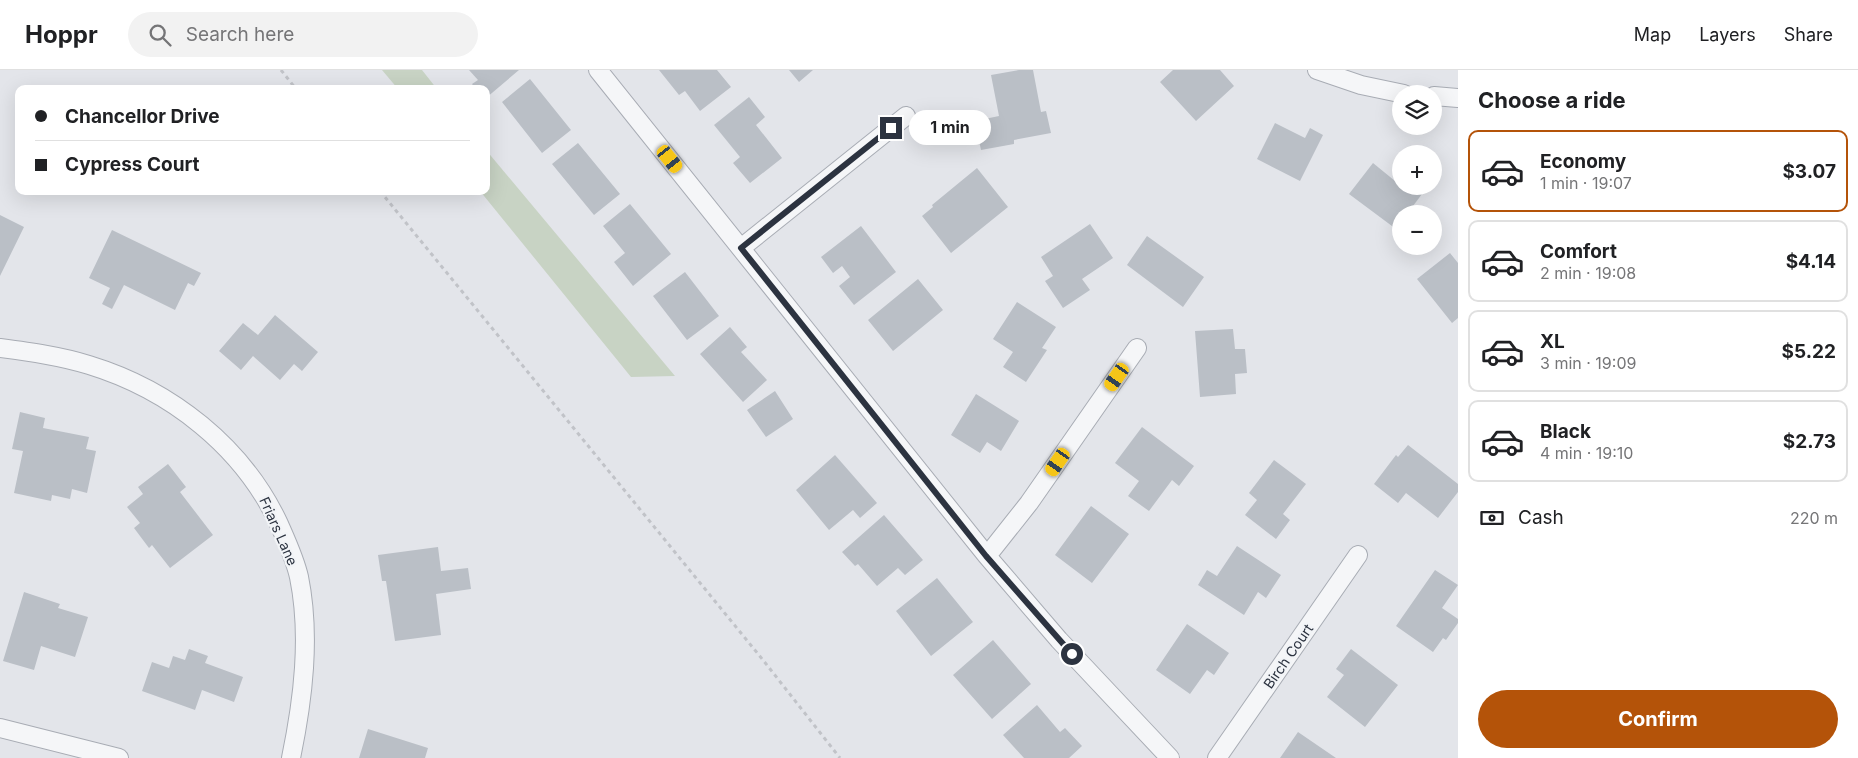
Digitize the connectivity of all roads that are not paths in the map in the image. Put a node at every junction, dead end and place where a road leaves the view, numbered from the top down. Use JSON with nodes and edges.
{"nodes":[{"id":1,"x":598,"y":70,"type":"edge"},
{"id":2,"x":1317,"y":70,"type":"edge"},
{"id":3,"x":1392,"y":91,"type":"edge"},
{"id":4,"x":1442,"y":97,"type":"edge"},
{"id":5,"x":1458,"y":98,"type":"edge"},
{"id":6,"x":906,"y":116,"type":"dead end"},
{"id":7,"x":741,"y":248,"type":"junction"},
{"id":8,"x":0,"y":348,"type":"edge"},
{"id":9,"x":1136,"y":348,"type":"dead end"},
{"id":10,"x":1358,"y":555,"type":"dead end"},
{"id":11,"x":986,"y":556,"type":"junction"},
{"id":12,"x":0,"y":728,"type":"edge"},
{"id":13,"x":119,"y":758,"type":"edge"},
{"id":14,"x":291,"y":758,"type":"edge"},
{"id":15,"x":1170,"y":758,"type":"edge"},
{"id":16,"x":1218,"y":758,"type":"edge"}],
"edges":[{"from":1,"to":7,"type":"street"},
{"from":2,"to":3,"type":"street"},
{"from":4,"to":5,"type":"street"},
{"from":6,"to":7,"type":"street"},
{"from":7,"to":11,"type":"street"},
{"from":8,"to":14,"type":"street","name":"Friars Lane"},
{"from":9,"to":11,"type":"street"},
{"from":10,"to":16,"type":"street","name":"Birch Court"},
{"from":11,"to":15,"type":"street"},
{"from":12,"to":13,"type":"street"}]}
